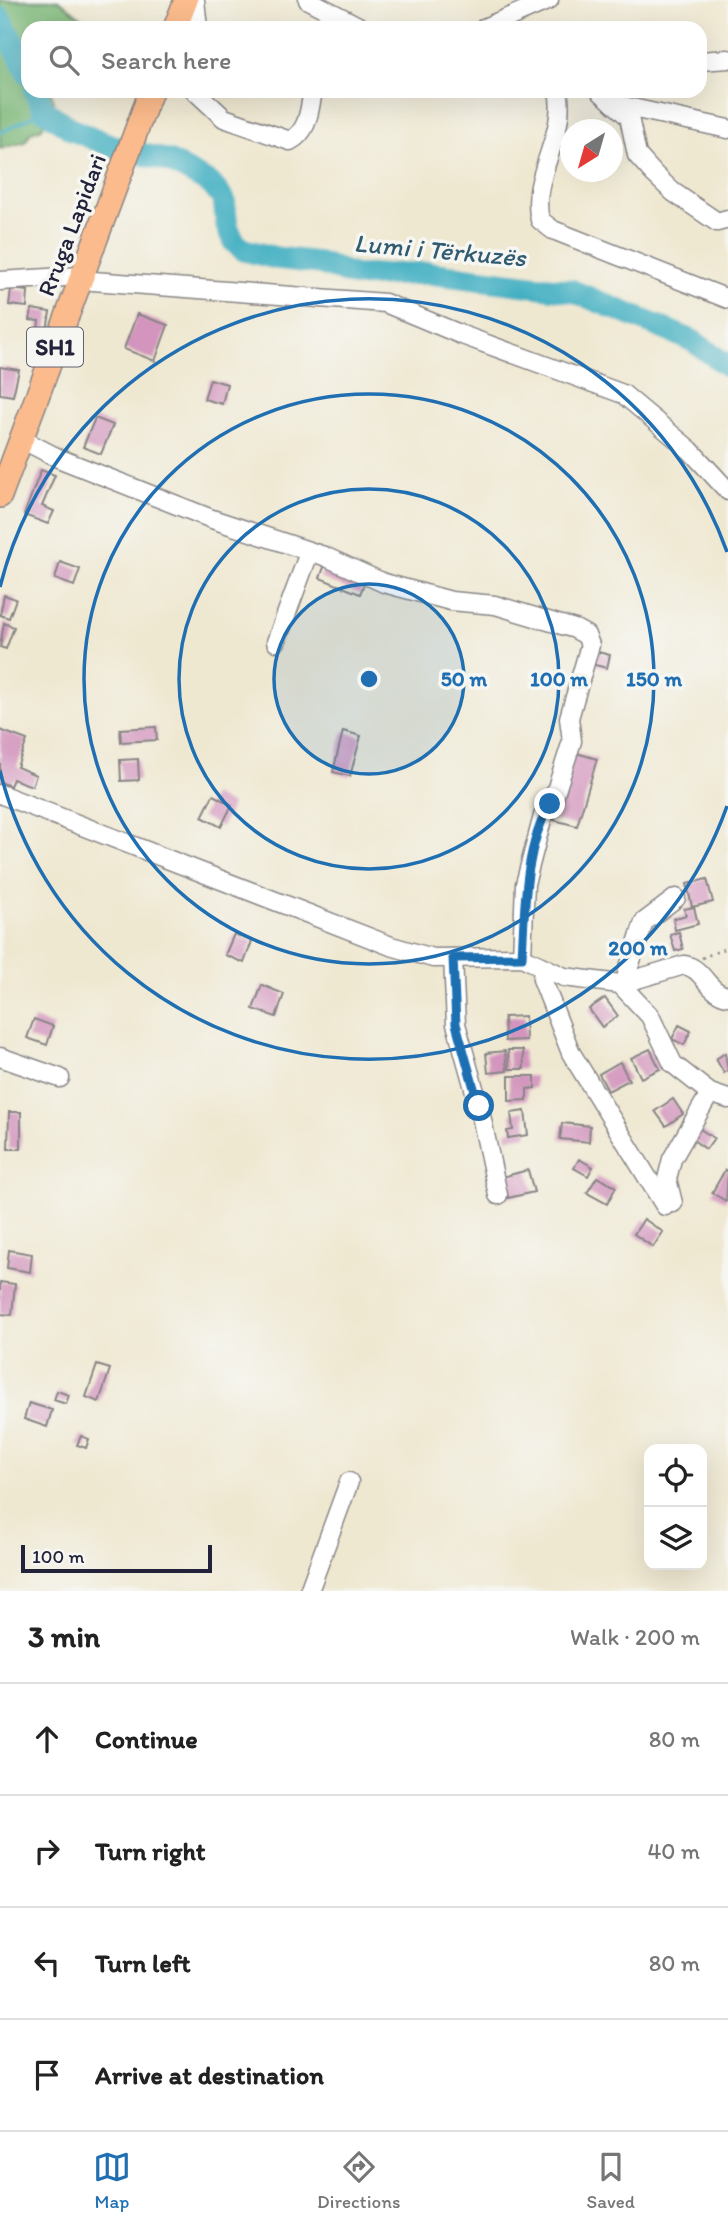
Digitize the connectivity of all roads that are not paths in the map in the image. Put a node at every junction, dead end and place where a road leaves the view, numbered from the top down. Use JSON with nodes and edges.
{"nodes":[{"id":1,"x":186,"y":0,"type":"edge"},
{"id":2,"x":195,"y":0,"type":"edge"},
{"id":3,"x":308,"y":0,"type":"edge"},
{"id":4,"x":550,"y":0,"type":"edge"},
{"id":5,"x":327,"y":20,"type":"edge"},
{"id":6,"x":178,"y":21,"type":"edge"},
{"id":7,"x":197,"y":21,"type":"edge"},
{"id":8,"x":500,"y":21,"type":"edge"},
{"id":9,"x":728,"y":59,"type":"edge"},
{"id":10,"x":707,"y":60,"type":"edge"},
{"id":11,"x":148,"y":98,"type":"edge"},
{"id":12,"x":203,"y":98,"type":"edge"},
{"id":13,"x":312,"y":98,"type":"edge"},
{"id":14,"x":559,"y":98,"type":"edge"},
{"id":15,"x":608,"y":98,"type":"edge"},
{"id":16,"x":614,"y":104,"type":"junction"},
{"id":17,"x":728,"y":129,"type":"edge"},
{"id":18,"x":728,"y":219,"type":"edge"},
{"id":19,"x":80,"y":276,"type":"junction"},
{"id":20,"x":0,"y":281,"type":"edge"},
{"id":21,"x":728,"y":299,"type":"edge"},
{"id":22,"x":21,"y":439,"type":"junction"},
{"id":23,"x":728,"y":491,"type":"edge"},
{"id":24,"x":0,"y":496,"type":"edge"},
{"id":25,"x":309,"y":553,"type":"junction"},
{"id":26,"x":276,"y":642,"type":"dead end"},
{"id":27,"x":0,"y":794,"type":"edge"},
{"id":28,"x":676,"y":898,"type":"dead end"},
{"id":29,"x":522,"y":957,"type":"junction"},
{"id":30,"x":453,"y":958,"type":"junction"},
{"id":31,"x":543,"y":968,"type":"junction"},
{"id":32,"x":624,"y":983,"type":"junction"},
{"id":33,"x":728,"y":996,"type":"edge"},
{"id":34,"x":0,"y":1057,"type":"edge"},
{"id":35,"x":60,"y":1078,"type":"dead end"},
{"id":36,"x":710,"y":1093,"type":"junction"},
{"id":37,"x":728,"y":1099,"type":"edge"},
{"id":38,"x":498,"y":1195,"type":"dead end"},
{"id":39,"x":349,"y":1482,"type":"dead end"},
{"id":40,"x":309,"y":1591,"type":"edge"}],
"edges":[{"from":1,"to":6,"type":"main road"},
{"from":2,"to":7,"type":"street"},
{"from":3,"to":5,"type":"street"},
{"from":4,"to":8,"type":"street"},
{"from":9,"to":10,"type":"street"},
{"from":11,"to":19,"type":"main road","name":"Rruga Lapidari","number":"SH1"},
{"from":12,"to":13,"type":"street"},
{"from":14,"to":21,"type":"street"},
{"from":15,"to":16,"type":"street"},
{"from":16,"to":17,"type":"street"},
{"from":16,"to":18,"type":"street"},
{"from":19,"to":20,"type":"street"},
{"from":19,"to":22,"type":"main road","name":"Rruga Lapidari","number":"SH1"},
{"from":19,"to":23,"type":"street"},
{"from":22,"to":24,"type":"main road","name":"Rruga Lapidari","number":"SH1"},
{"from":22,"to":25,"type":"street"},
{"from":25,"to":26,"type":"street"},
{"from":25,"to":29,"type":"street"},
{"from":27,"to":30,"type":"street"},
{"from":28,"to":32,"type":"street"},
{"from":29,"to":30,"type":"street"},
{"from":29,"to":31,"type":"street"},
{"from":30,"to":38,"type":"street"},
{"from":31,"to":32,"type":"street"},
{"from":31,"to":36,"type":"street"},
{"from":32,"to":33,"type":"street"},
{"from":32,"to":36,"type":"street"},
{"from":34,"to":35,"type":"street"},
{"from":36,"to":37,"type":"street"},
{"from":39,"to":40,"type":"street"}]}
